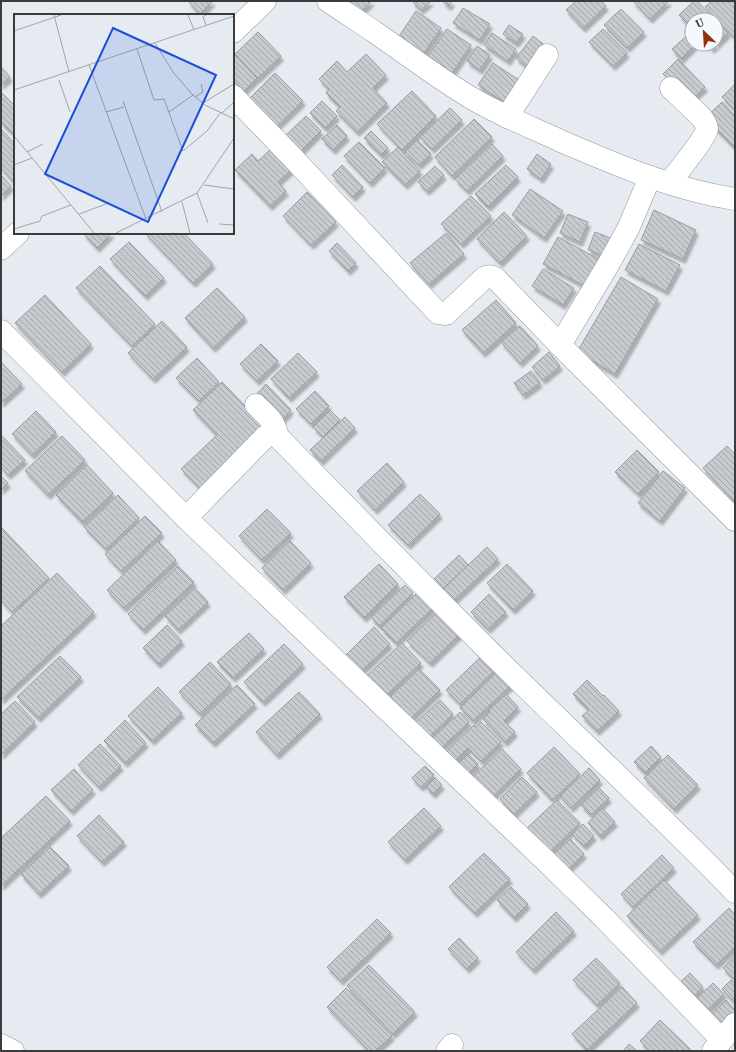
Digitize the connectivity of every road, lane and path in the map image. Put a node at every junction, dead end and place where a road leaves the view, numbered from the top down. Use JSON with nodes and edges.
{"nodes":[{"id":1,"x":265,"y":1,"type":"edge"},
{"id":2,"x":328,"y":1,"type":"edge"},
{"id":3,"x":234,"y":31,"type":"edge"},
{"id":4,"x":547,"y":55,"type":"dead end"},
{"id":5,"x":671,"y":88,"type":"dead end"},
{"id":6,"x":234,"y":97,"type":"edge"},
{"id":7,"x":507,"y":117,"type":"junction"},
{"id":8,"x":660,"y":180,"type":"junction"},
{"id":9,"x":735,"y":199,"type":"edge"},
{"id":10,"x":17,"y":234,"type":"edge"},
{"id":11,"x":1,"y":249,"type":"edge"},
{"id":12,"x":1,"y":331,"type":"edge"},
{"id":13,"x":560,"y":345,"type":"junction"},
{"id":14,"x":256,"y":405,"type":"dead end"},
{"id":15,"x":278,"y":437,"type":"junction"},
{"id":16,"x":186,"y":518,"type":"junction"},
{"id":17,"x":735,"y":520,"type":"edge"},
{"id":18,"x":735,"y":892,"type":"edge"},
{"id":19,"x":723,"y":1038,"type":"edge"},
{"id":20,"x":1,"y":1045,"type":"edge"},
{"id":21,"x":13,"y":1051,"type":"edge"}],
"edges":[{"from":1,"to":3,"type":"street"},
{"from":2,"to":7,"type":"street"},
{"from":4,"to":7,"type":"street"},
{"from":5,"to":8,"type":"street"},
{"from":6,"to":13,"type":"street"},
{"from":7,"to":8,"type":"street"},
{"from":8,"to":9,"type":"street"},
{"from":8,"to":13,"type":"street"},
{"from":10,"to":11,"type":"street"},
{"from":12,"to":16,"type":"street"},
{"from":13,"to":17,"type":"street"},
{"from":14,"to":15,"type":"street"},
{"from":15,"to":16,"type":"street"},
{"from":15,"to":18,"type":"street"},
{"from":16,"to":19,"type":"street"},
{"from":20,"to":21,"type":"street"}]}
